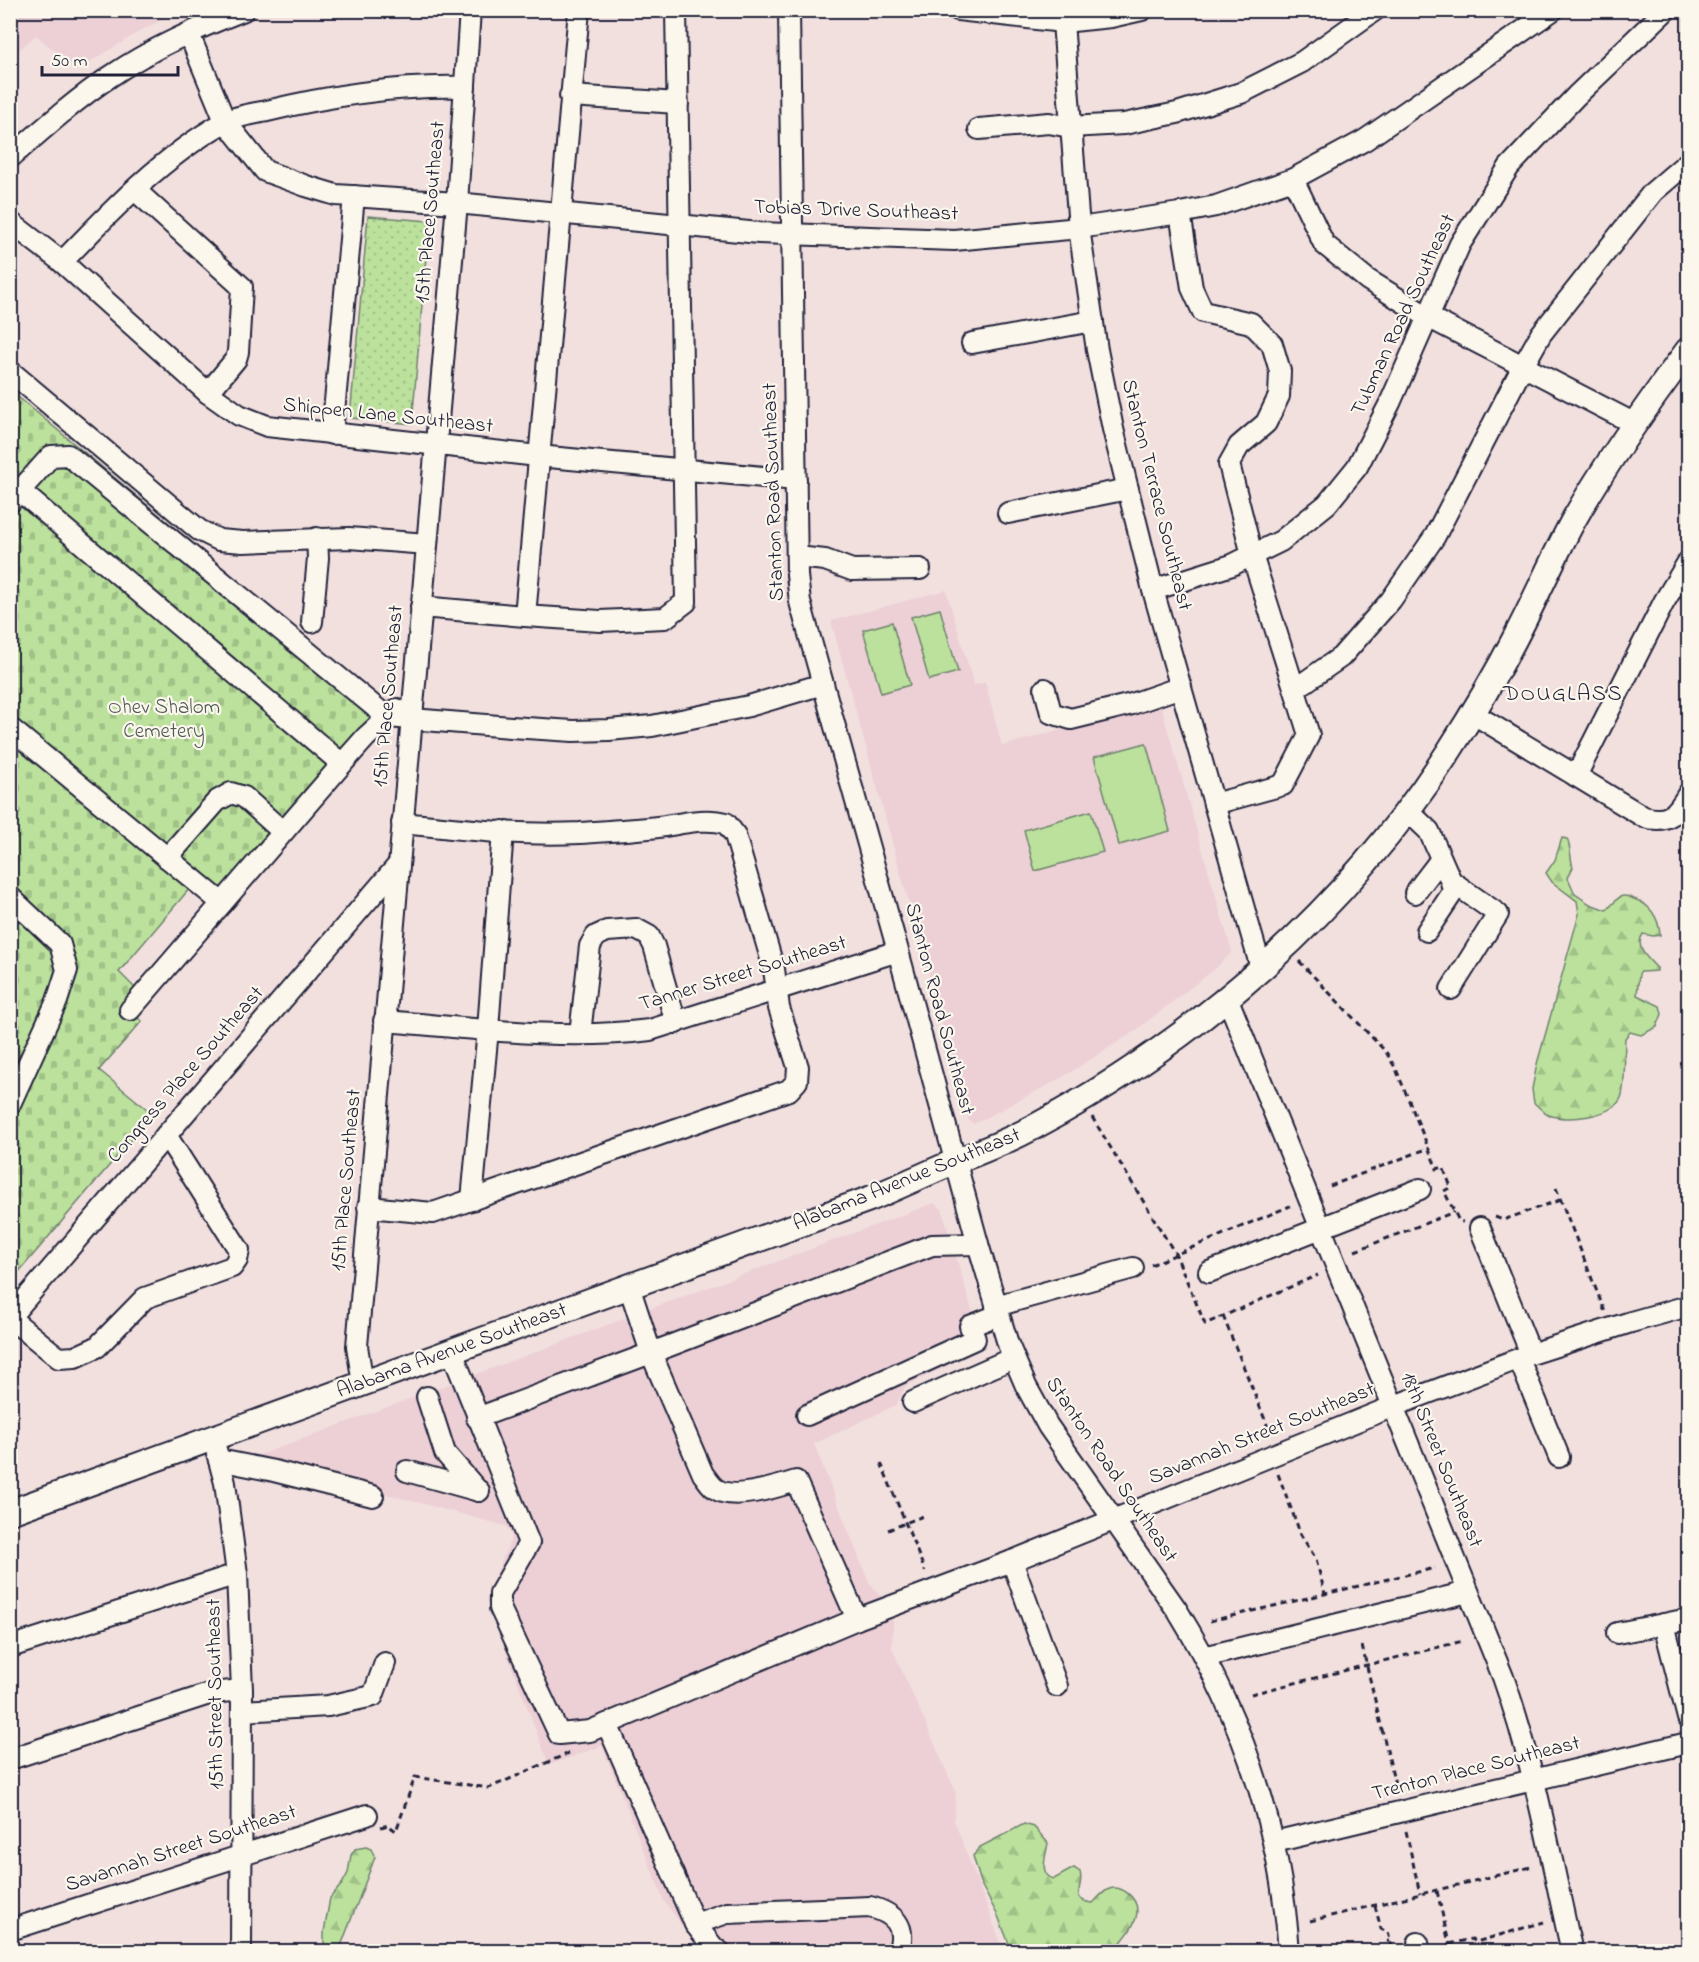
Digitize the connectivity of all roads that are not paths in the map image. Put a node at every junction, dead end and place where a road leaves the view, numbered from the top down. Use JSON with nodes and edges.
{"nodes":[{"id":1,"x":244,"y":10,"type":"edge"},
{"id":2,"x":470,"y":10,"type":"edge"},
{"id":3,"x":579,"y":10,"type":"edge"},
{"id":4,"x":676,"y":10,"type":"edge"},
{"id":5,"x":789,"y":10,"type":"edge"},
{"id":6,"x":958,"y":10,"type":"edge"},
{"id":7,"x":1142,"y":10,"type":"edge"},
{"id":8,"x":1375,"y":10,"type":"edge"},
{"id":9,"x":1553,"y":10,"type":"edge"},
{"id":10,"x":1666,"y":10,"type":"edge"},
{"id":11,"x":993,"y":12,"type":"edge"},
{"id":12,"x":1063,"y":22,"type":"junction"},
{"id":13,"x":189,"y":34,"type":"junction"},
{"id":14,"x":465,"y":87,"type":"junction"},
{"id":15,"x":570,"y":96,"type":"junction"},
{"id":16,"x":678,"y":103,"type":"junction"},
{"id":17,"x":225,"y":121,"type":"junction"},
{"id":18,"x":1070,"y":128,"type":"junction"},
{"id":19,"x":978,"y":129,"type":"dead end"},
{"id":20,"x":10,"y":158,"type":"edge"},
{"id":21,"x":1689,"y":162,"type":"edge"},
{"id":22,"x":1293,"y":179,"type":"junction"},
{"id":23,"x":135,"y":190,"type":"junction"},
{"id":24,"x":354,"y":196,"type":"junction"},
{"id":25,"x":457,"y":203,"type":"junction"},
{"id":26,"x":1180,"y":213,"type":"junction"},
{"id":27,"x":561,"y":214,"type":"junction"},
{"id":28,"x":10,"y":222,"type":"edge"},
{"id":29,"x":680,"y":225,"type":"junction"},
{"id":30,"x":1078,"y":228,"type":"junction"},
{"id":31,"x":792,"y":235,"type":"junction"},
{"id":32,"x":62,"y":262,"type":"junction"},
{"id":33,"x":1428,"y":317,"type":"junction"},
{"id":34,"x":1093,"y":321,"type":"junction"},
{"id":35,"x":972,"y":344,"type":"dead end"},
{"id":36,"x":1689,"y":350,"type":"edge"},
{"id":37,"x":1522,"y":366,"type":"junction"},
{"id":38,"x":10,"y":371,"type":"edge"},
{"id":39,"x":208,"y":393,"type":"junction"},
{"id":40,"x":1635,"y":424,"type":"junction"},
{"id":41,"x":332,"y":434,"type":"junction"},
{"id":42,"x":435,"y":446,"type":"junction"},
{"id":43,"x":538,"y":456,"type":"junction"},
{"id":44,"x":683,"y":469,"type":"junction"},
{"id":45,"x":796,"y":480,"type":"junction"},
{"id":46,"x":1128,"y":489,"type":"junction"},
{"id":47,"x":15,"y":496,"type":"edge"},
{"id":48,"x":1008,"y":513,"type":"dead end"},
{"id":49,"x":317,"y":538,"type":"junction"},
{"id":50,"x":427,"y":544,"type":"junction"},
{"id":51,"x":1252,"y":555,"type":"junction"},
{"id":52,"x":797,"y":557,"type":"junction"},
{"id":53,"x":1689,"y":562,"type":"edge"},
{"id":54,"x":920,"y":569,"type":"dead end"},
{"id":55,"x":1153,"y":590,"type":"junction"},
{"id":56,"x":421,"y":606,"type":"junction"},
{"id":57,"x":525,"y":616,"type":"junction"},
{"id":58,"x":312,"y":622,"type":"dead end"},
{"id":59,"x":823,"y":684,"type":"junction"},
{"id":60,"x":1181,"y":687,"type":"junction"},
{"id":61,"x":1045,"y":689,"type":"dead end"},
{"id":62,"x":1295,"y":689,"type":"junction"},
{"id":63,"x":414,"y":693,"type":"junction"},
{"id":64,"x":1472,"y":713,"type":"junction"},
{"id":65,"x":387,"y":717,"type":"junction"},
{"id":66,"x":412,"y":719,"type":"junction"},
{"id":67,"x":10,"y":728,"type":"edge"},
{"id":68,"x":342,"y":764,"type":"junction"},
{"id":69,"x":1576,"y":776,"type":"junction"},
{"id":70,"x":1689,"y":794,"type":"edge"},
{"id":71,"x":1214,"y":804,"type":"junction"},
{"id":72,"x":1407,"y":810,"type":"junction"},
{"id":73,"x":402,"y":823,"type":"junction"},
{"id":74,"x":503,"y":831,"type":"junction"},
{"id":75,"x":283,"y":832,"type":"junction"},
{"id":76,"x":167,"y":858,"type":"junction"},
{"id":77,"x":1441,"y":859,"type":"junction"},
{"id":78,"x":398,"y":865,"type":"junction"},
{"id":79,"x":1450,"y":881,"type":"junction"},
{"id":80,"x":1415,"y":893,"type":"dead end"},
{"id":81,"x":10,"y":897,"type":"edge"},
{"id":82,"x":222,"y":903,"type":"junction"},
{"id":83,"x":1427,"y":931,"type":"dead end"},
{"id":84,"x":898,"y":951,"type":"junction"},
{"id":85,"x":1261,"y":968,"type":"junction"},
{"id":86,"x":1450,"y":989,"type":"dead end"},
{"id":87,"x":777,"y":990,"type":"junction"},
{"id":88,"x":1227,"y":998,"type":"junction"},
{"id":89,"x":130,"y":1010,"type":"dead end"},
{"id":90,"x":384,"y":1021,"type":"junction"},
{"id":91,"x":676,"y":1023,"type":"junction"},
{"id":92,"x":488,"y":1029,"type":"junction"},
{"id":93,"x":580,"y":1034,"type":"junction"},
{"id":94,"x":10,"y":1104,"type":"edge"},
{"id":95,"x":166,"y":1135,"type":"junction"},
{"id":96,"x":956,"y":1162,"type":"junction"},
{"id":97,"x":1420,"y":1189,"type":"dead end"},
{"id":98,"x":472,"y":1200,"type":"junction"},
{"id":99,"x":368,"y":1207,"type":"junction"},
{"id":100,"x":1478,"y":1222,"type":"road end"},
{"id":101,"x":1321,"y":1228,"type":"junction"},
{"id":102,"x":978,"y":1244,"type":"junction"},
{"id":103,"x":1133,"y":1268,"type":"road end"},
{"id":104,"x":1209,"y":1272,"type":"dead end"},
{"id":105,"x":629,"y":1286,"type":"junction"},
{"id":106,"x":1689,"y":1306,"type":"edge"},
{"id":107,"x":997,"y":1311,"type":"junction"},
{"id":108,"x":10,"y":1318,"type":"edge"},
{"id":109,"x":452,"y":1352,"type":"junction"},
{"id":110,"x":651,"y":1353,"type":"junction"},
{"id":111,"x":1525,"y":1357,"type":"junction"},
{"id":112,"x":1013,"y":1358,"type":"junction"},
{"id":113,"x":363,"y":1384,"type":"junction"},
{"id":114,"x":427,"y":1397,"type":"dead end"},
{"id":115,"x":913,"y":1402,"type":"dead end"},
{"id":116,"x":1394,"y":1406,"type":"junction"},
{"id":117,"x":807,"y":1415,"type":"dead end"},
{"id":118,"x":477,"y":1418,"type":"junction"},
{"id":119,"x":216,"y":1449,"type":"junction"},
{"id":120,"x":1559,"y":1457,"type":"dead end"},
{"id":121,"x":407,"y":1471,"type":"dead end"},
{"id":122,"x":504,"y":1483,"type":"junction"},
{"id":123,"x":478,"y":1491,"type":"junction"},
{"id":124,"x":374,"y":1496,"type":"dead end"},
{"id":125,"x":10,"y":1512,"type":"edge"},
{"id":126,"x":1114,"y":1520,"type":"junction"},
{"id":127,"x":1012,"y":1561,"type":"junction"},
{"id":128,"x":237,"y":1574,"type":"junction"},
{"id":129,"x":1468,"y":1592,"type":"junction"},
{"id":130,"x":857,"y":1619,"type":"junction"},
{"id":131,"x":1689,"y":1619,"type":"edge"},
{"id":132,"x":1664,"y":1624,"type":"junction"},
{"id":133,"x":1617,"y":1633,"type":"dead end"},
{"id":134,"x":10,"y":1647,"type":"edge"},
{"id":135,"x":1204,"y":1657,"type":"junction"},
{"id":136,"x":385,"y":1663,"type":"dead end"},
{"id":137,"x":1057,"y":1686,"type":"dead end"},
{"id":138,"x":242,"y":1690,"type":"junction"},
{"id":139,"x":242,"y":1711,"type":"junction"},
{"id":140,"x":1689,"y":1718,"type":"edge"},
{"id":141,"x":607,"y":1724,"type":"junction"},
{"id":142,"x":1689,"y":1743,"type":"edge"},
{"id":143,"x":10,"y":1759,"type":"edge"},
{"id":144,"x":1533,"y":1780,"type":"junction"},
{"id":145,"x":370,"y":1822,"type":"road end"},
{"id":146,"x":1274,"y":1842,"type":"junction"},
{"id":147,"x":242,"y":1855,"type":"junction"},
{"id":148,"x":695,"y":1924,"type":"junction"},
{"id":149,"x":10,"y":1930,"type":"edge"},
{"id":150,"x":242,"y":1952,"type":"edge"},
{"id":151,"x":720,"y":1952,"type":"edge"},
{"id":152,"x":898,"y":1952,"type":"edge"},
{"id":153,"x":1289,"y":1952,"type":"edge"},
{"id":154,"x":1572,"y":1952,"type":"edge"}],
"edges":[{"from":1,"to":13,"type":"street"},
{"from":2,"to":14,"type":"street","name":"15th Place Southeast"},
{"from":3,"to":15,"type":"street"},
{"from":4,"to":16,"type":"street"},
{"from":5,"to":31,"type":"street","name":"Stanton Road Southeast"},
{"from":6,"to":11,"type":"street"},
{"from":7,"to":12,"type":"street"},
{"from":8,"to":18,"type":"street"},
{"from":9,"to":22,"type":"street","name":"Tobias Drive Southeast"},
{"from":10,"to":33,"type":"street","name":"Tubman Road Southeast"},
{"from":11,"to":12,"type":"street"},
{"from":12,"to":18,"type":"street","name":"Stanton Terrace Southeast"},
{"from":13,"to":17,"type":"street","name":"Tobias Drive Southeast"},
{"from":13,"to":20,"type":"street"},
{"from":14,"to":17,"type":"street"},
{"from":14,"to":25,"type":"street","name":"15th Place Southeast"},
{"from":15,"to":16,"type":"street"},
{"from":15,"to":27,"type":"street"},
{"from":16,"to":29,"type":"street"},
{"from":17,"to":23,"type":"street"},
{"from":17,"to":24,"type":"street","name":"Tobias Drive Southeast"},
{"from":18,"to":19,"type":"street"},
{"from":18,"to":30,"type":"street","name":"Stanton Terrace Southeast"},
{"from":21,"to":37,"type":"street"},
{"from":22,"to":26,"type":"street","name":"Tobias Drive Southeast"},
{"from":22,"to":33,"type":"street"},
{"from":23,"to":32,"type":"street"},
{"from":23,"to":39,"type":"street"},
{"from":24,"to":25,"type":"street","name":"Tobias Drive Southeast"},
{"from":24,"to":41,"type":"street"},
{"from":25,"to":27,"type":"street","name":"Tobias Drive Southeast"},
{"from":25,"to":42,"type":"street","name":"15th Place Southeast"},
{"from":26,"to":30,"type":"street","name":"Tobias Drive Southeast"},
{"from":26,"to":51,"type":"street"},
{"from":27,"to":29,"type":"street","name":"Tobias Drive Southeast"},
{"from":27,"to":43,"type":"street"},
{"from":28,"to":32,"type":"street","name":"Shippen Lane Southeast"},
{"from":29,"to":31,"type":"street","name":"Tobias Drive Southeast"},
{"from":29,"to":44,"type":"street"},
{"from":30,"to":31,"type":"street","name":"Tobias Drive Southeast"},
{"from":30,"to":34,"type":"street","name":"Stanton Terrace Southeast"},
{"from":31,"to":45,"type":"street","name":"Stanton Road Southeast"},
{"from":32,"to":39,"type":"street","name":"Shippen Lane Southeast"},
{"from":33,"to":37,"type":"street"},
{"from":33,"to":51,"type":"street","name":"Tubman Road Southeast"},
{"from":34,"to":35,"type":"street"},
{"from":34,"to":46,"type":"street","name":"Stanton Terrace Southeast"},
{"from":36,"to":40,"type":"main road","name":"Alabama Avenue Southeast"},
{"from":37,"to":40,"type":"street"},
{"from":37,"to":62,"type":"street"},
{"from":38,"to":49,"type":"street"},
{"from":39,"to":41,"type":"street","name":"Shippen Lane Southeast"},
{"from":40,"to":64,"type":"main road","name":"Alabama Avenue Southeast"},
{"from":41,"to":42,"type":"street","name":"Shippen Lane Southeast"},
{"from":42,"to":43,"type":"street","name":"Shippen Lane Southeast"},
{"from":42,"to":50,"type":"street","name":"15th Place Southeast"},
{"from":43,"to":44,"type":"street","name":"Shippen Lane Southeast"},
{"from":43,"to":57,"type":"street"},
{"from":44,"to":45,"type":"street","name":"Shippen Lane Southeast"},
{"from":44,"to":57,"type":"street"},
{"from":45,"to":52,"type":"street","name":"Stanton Road Southeast"},
{"from":46,"to":48,"type":"street"},
{"from":46,"to":55,"type":"street","name":"Stanton Terrace Southeast"},
{"from":47,"to":65,"type":"street"},
{"from":47,"to":68,"type":"street"},
{"from":49,"to":50,"type":"street"},
{"from":49,"to":58,"type":"street"},
{"from":50,"to":56,"type":"street","name":"15th Place Southeast"},
{"from":51,"to":55,"type":"street","name":"Tubman Road Southeast"},
{"from":51,"to":62,"type":"street"},
{"from":52,"to":54,"type":"street"},
{"from":52,"to":59,"type":"street","name":"Stanton Road Southeast"},
{"from":53,"to":69,"type":"street"},
{"from":55,"to":60,"type":"street","name":"Stanton Terrace Southeast"},
{"from":56,"to":57,"type":"street"},
{"from":56,"to":63,"type":"street","name":"15th Place Southeast"},
{"from":59,"to":66,"type":"street"},
{"from":59,"to":84,"type":"street","name":"Stanton Road Southeast"},
{"from":60,"to":61,"type":"street"},
{"from":60,"to":71,"type":"street","name":"Stanton Terrace Southeast"},
{"from":62,"to":71,"type":"street"},
{"from":63,"to":65,"type":"street"},
{"from":63,"to":66,"type":"street","name":"15th Place Southeast"},
{"from":64,"to":69,"type":"street"},
{"from":64,"to":72,"type":"main road","name":"Alabama Avenue Southeast"},
{"from":65,"to":66,"type":"street"},
{"from":65,"to":68,"type":"street"},
{"from":66,"to":73,"type":"street","name":"15th Place Southeast"},
{"from":67,"to":76,"type":"street"},
{"from":68,"to":75,"type":"street"},
{"from":69,"to":70,"type":"street"},
{"from":71,"to":85,"type":"street","name":"Stanton Terrace Southeast"},
{"from":72,"to":77,"type":"street"},
{"from":72,"to":85,"type":"main road","name":"Alabama Avenue Southeast"},
{"from":73,"to":74,"type":"street"},
{"from":73,"to":78,"type":"street","name":"15th Place Southeast"},
{"from":74,"to":87,"type":"street"},
{"from":74,"to":92,"type":"street"},
{"from":75,"to":76,"type":"street"},
{"from":75,"to":82,"type":"street"},
{"from":76,"to":82,"type":"street"},
{"from":77,"to":79,"type":"street"},
{"from":77,"to":80,"type":"street"},
{"from":78,"to":90,"type":"street","name":"15th Place Southeast"},
{"from":78,"to":95,"type":"street","name":"Congress Place Southeast"},
{"from":79,"to":83,"type":"street"},
{"from":79,"to":86,"type":"street"},
{"from":81,"to":94,"type":"street"},
{"from":82,"to":89,"type":"street"},
{"from":84,"to":87,"type":"street","name":"Tanner Street Southeast"},
{"from":84,"to":96,"type":"street","name":"Stanton Road Southeast"},
{"from":85,"to":88,"type":"main road","name":"Alabama Avenue Southeast"},
{"from":87,"to":91,"type":"street","name":"Tanner Street Southeast"},
{"from":87,"to":98,"type":"street"},
{"from":88,"to":96,"type":"main road","name":"Alabama Avenue Southeast"},
{"from":88,"to":101,"type":"street","name":"18th Street Southeast"},
{"from":90,"to":92,"type":"street","name":"Tanner Street Southeast"},
{"from":90,"to":99,"type":"street","name":"15th Place Southeast"},
{"from":91,"to":93,"type":"street","name":"Tanner Street Southeast"},
{"from":91,"to":93,"type":"street"},
{"from":92,"to":93,"type":"street","name":"Tanner Street Southeast"},
{"from":92,"to":98,"type":"street"},
{"from":95,"to":108,"type":"street","name":"Congress Place Southeast"},
{"from":95,"to":108,"type":"street"},
{"from":96,"to":102,"type":"street","name":"Stanton Road Southeast"},
{"from":96,"to":105,"type":"main road","name":"Alabama Avenue Southeast"},
{"from":97,"to":101,"type":"street"},
{"from":98,"to":99,"type":"street"},
{"from":99,"to":113,"type":"street","name":"15th Place Southeast"},
{"from":100,"to":111,"type":"street"},
{"from":101,"to":104,"type":"street"},
{"from":101,"to":116,"type":"street","name":"18th Street Southeast"},
{"from":102,"to":107,"type":"street","name":"Stanton Road Southeast"},
{"from":102,"to":110,"type":"street"},
{"from":103,"to":107,"type":"street"},
{"from":105,"to":109,"type":"main road","name":"Alabama Avenue Southeast"},
{"from":105,"to":110,"type":"street"},
{"from":106,"to":111,"type":"street","name":"Savannah Street Southeast"},
{"from":107,"to":112,"type":"street","name":"Stanton Road Southeast"},
{"from":107,"to":117,"type":"street"},
{"from":109,"to":113,"type":"main road","name":"Alabama Avenue Southeast"},
{"from":109,"to":118,"type":"street"},
{"from":110,"to":118,"type":"street"},
{"from":110,"to":130,"type":"street"},
{"from":111,"to":116,"type":"street","name":"Savannah Street Southeast"},
{"from":111,"to":120,"type":"street"},
{"from":112,"to":115,"type":"street"},
{"from":112,"to":126,"type":"street","name":"Stanton Road Southeast"},
{"from":113,"to":119,"type":"main road","name":"Alabama Avenue Southeast"},
{"from":114,"to":123,"type":"street"},
{"from":116,"to":126,"type":"street","name":"Savannah Street Southeast"},
{"from":116,"to":129,"type":"street","name":"18th Street Southeast"},
{"from":118,"to":122,"type":"street"},
{"from":119,"to":124,"type":"street"},
{"from":119,"to":125,"type":"main road","name":"Alabama Avenue Southeast"},
{"from":119,"to":128,"type":"street","name":"15th Street Southeast"},
{"from":121,"to":123,"type":"street"},
{"from":122,"to":123,"type":"street"},
{"from":122,"to":141,"type":"street","name":"Savannah Street Southeast"},
{"from":126,"to":127,"type":"street","name":"Savannah Street Southeast"},
{"from":126,"to":135,"type":"street","name":"Stanton Road Southeast"},
{"from":127,"to":130,"type":"street","name":"Savannah Street Southeast"},
{"from":127,"to":137,"type":"street"},
{"from":128,"to":134,"type":"street"},
{"from":128,"to":138,"type":"street","name":"15th Street Southeast"},
{"from":129,"to":135,"type":"street"},
{"from":129,"to":144,"type":"street","name":"18th Street Southeast"},
{"from":130,"to":141,"type":"street","name":"Savannah Street Southeast"},
{"from":131,"to":132,"type":"street"},
{"from":132,"to":133,"type":"street"},
{"from":132,"to":140,"type":"street"},
{"from":135,"to":146,"type":"street","name":"Stanton Road Southeast"},
{"from":136,"to":139,"type":"street"},
{"from":138,"to":139,"type":"street","name":"15th Street Southeast"},
{"from":138,"to":143,"type":"street"},
{"from":139,"to":147,"type":"street","name":"15th Street Southeast"},
{"from":141,"to":148,"type":"street"},
{"from":142,"to":144,"type":"street","name":"Trenton Place Southeast"},
{"from":144,"to":146,"type":"street","name":"Trenton Place Southeast"},
{"from":144,"to":154,"type":"street","name":"18th Street Southeast"},
{"from":145,"to":147,"type":"street","name":"Savannah Street Southeast"},
{"from":146,"to":153,"type":"street","name":"Stanton Road Southeast"},
{"from":147,"to":149,"type":"street","name":"Savannah Street Southeast"},
{"from":147,"to":150,"type":"street","name":"15th Street Southeast"},
{"from":148,"to":151,"type":"street"},
{"from":148,"to":152,"type":"street"}]}
